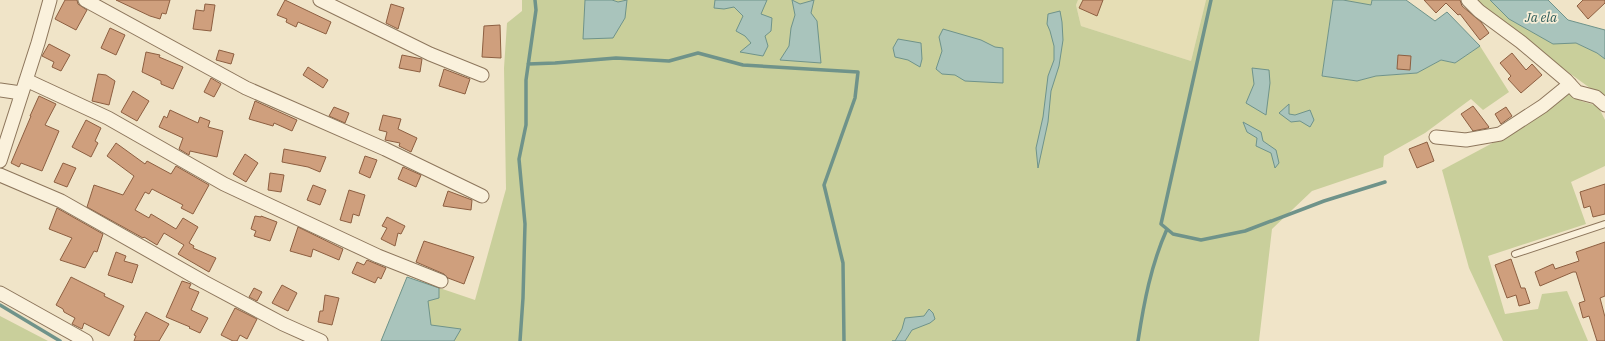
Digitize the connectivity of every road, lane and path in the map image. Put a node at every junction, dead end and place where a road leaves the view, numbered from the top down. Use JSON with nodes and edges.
{"nodes":[{"id":1,"x":49,"y":0,"type":"edge"},
{"id":2,"x":85,"y":0,"type":"edge"},
{"id":3,"x":320,"y":0,"type":"edge"},
{"id":4,"x":1468,"y":0,"type":"edge"},
{"id":5,"x":482,"y":75,"type":"dead end"},
{"id":6,"x":26,"y":80,"type":"junction"},
{"id":7,"x":1570,"y":84,"type":"junction"},
{"id":8,"x":0,"y":90,"type":"edge"},
{"id":9,"x":22,"y":93,"type":"junction"},
{"id":10,"x":1605,"y":105,"type":"edge"},
{"id":11,"x":1436,"y":137,"type":"dead end"},
{"id":12,"x":4,"y":140,"type":"edge"},
{"id":13,"x":0,"y":161,"type":"edge"},
{"id":14,"x":0,"y":175,"type":"edge"},
{"id":15,"x":482,"y":196,"type":"dead end"},
{"id":16,"x":1605,"y":224,"type":"edge"},
{"id":17,"x":1515,"y":254,"type":"dead end"},
{"id":18,"x":441,"y":281,"type":"dead end"},
{"id":19,"x":0,"y":293,"type":"edge"},
{"id":20,"x":86,"y":341,"type":"edge"},
{"id":21,"x":321,"y":341,"type":"edge"}],
"edges":[{"from":1,"to":6,"type":"street"},
{"from":2,"to":15,"type":"street"},
{"from":3,"to":5,"type":"street"},
{"from":4,"to":7,"type":"street"},
{"from":6,"to":9,"type":"street"},
{"from":6,"to":18,"type":"street"},
{"from":7,"to":10,"type":"street"},
{"from":7,"to":11,"type":"street"},
{"from":8,"to":9,"type":"street"},
{"from":9,"to":12,"type":"street"},
{"from":12,"to":13,"type":"street"},
{"from":14,"to":21,"type":"street"},
{"from":16,"to":17,"type":"lane"},
{"from":19,"to":20,"type":"street"}]}
